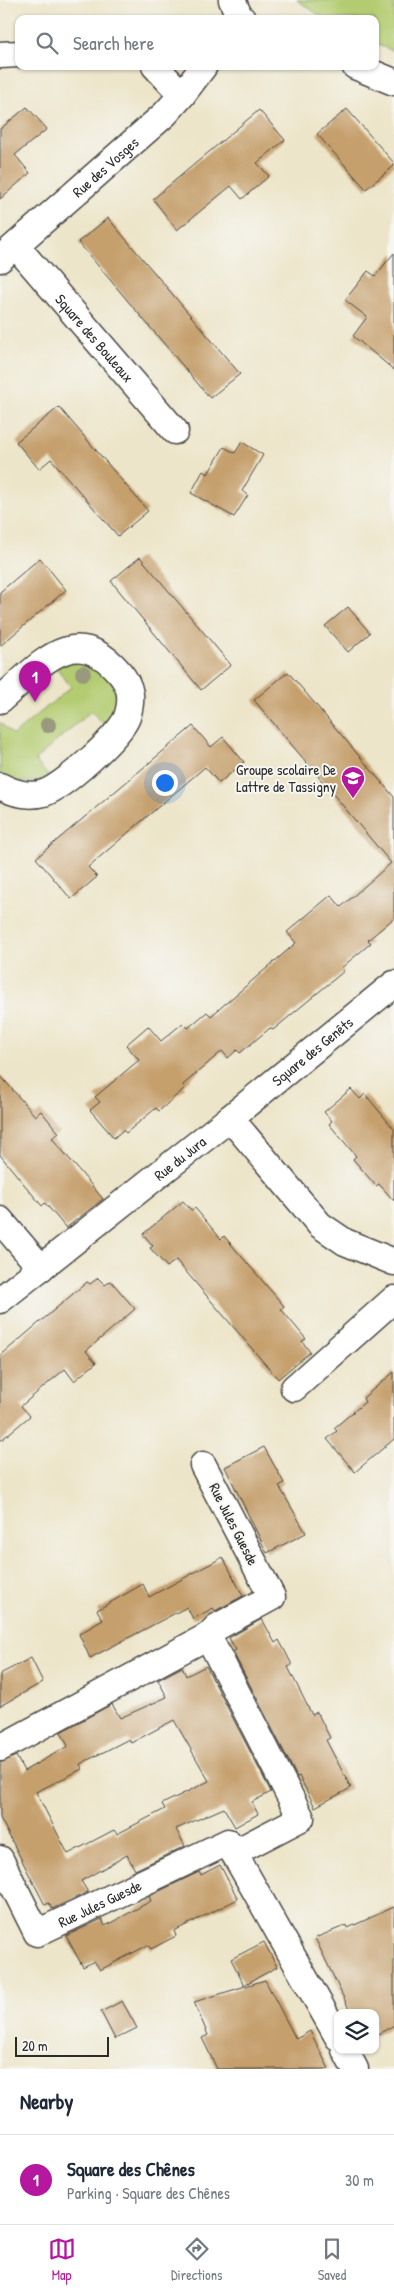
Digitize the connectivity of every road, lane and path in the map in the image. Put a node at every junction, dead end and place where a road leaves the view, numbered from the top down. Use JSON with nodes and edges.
{"nodes":[{"id":1,"x":15,"y":54,"type":"edge"},
{"id":2,"x":0,"y":55,"type":"edge"},
{"id":3,"x":159,"y":70,"type":"edge"},
{"id":4,"x":201,"y":70,"type":"edge"},
{"id":5,"x":365,"y":70,"type":"edge"},
{"id":6,"x":394,"y":82,"type":"edge"},
{"id":7,"x":182,"y":95,"type":"junction"},
{"id":8,"x":8,"y":252,"type":"edge"},
{"id":9,"x":174,"y":431,"type":"dead end"},
{"id":10,"x":0,"y":700,"type":"edge"},
{"id":11,"x":0,"y":786,"type":"edge"},
{"id":12,"x":394,"y":984,"type":"edge"},
{"id":13,"x":230,"y":1118,"type":"junction"},
{"id":14,"x":0,"y":1220,"type":"edge"},
{"id":15,"x":394,"y":1262,"type":"edge"},
{"id":16,"x":41,"y":1268,"type":"junction"},
{"id":17,"x":394,"y":1299,"type":"edge"},
{"id":18,"x":0,"y":1300,"type":"edge"},
{"id":19,"x":294,"y":1388,"type":"dead end"},
{"id":20,"x":203,"y":1465,"type":"dead end"},
{"id":21,"x":208,"y":1636,"type":"junction"},
{"id":22,"x":0,"y":1748,"type":"edge"},
{"id":23,"x":234,"y":1853,"type":"junction"},
{"id":24,"x":0,"y":1858,"type":"edge"},
{"id":25,"x":334,"y":2030,"type":"edge"},
{"id":26,"x":347,"y":2054,"type":"edge"},
{"id":27,"x":355,"y":2069,"type":"edge"}],
"edges":[{"from":1,"to":2,"type":"street"},
{"from":3,"to":7,"type":"street"},
{"from":4,"to":7,"type":"street","name":"Rue des Vosges"},
{"from":5,"to":6,"type":"street"},
{"from":7,"to":8,"type":"street","name":"Rue des Vosges"},
{"from":8,"to":9,"type":"street","name":"Square des Bouleaux"},
{"from":10,"to":11,"type":"street"},
{"from":12,"to":13,"type":"street","name":"Square des Genêts"},
{"from":13,"to":15,"type":"street"},
{"from":13,"to":16,"type":"street","name":"Rue du Jura"},
{"from":14,"to":16,"type":"street"},
{"from":16,"to":18,"type":"street","name":"Rue du Jura"},
{"from":17,"to":19,"type":"street"},
{"from":20,"to":21,"type":"street","name":"Rue Jules Guesde"},
{"from":21,"to":22,"type":"street","name":"Rue Jules Guesde"},
{"from":21,"to":23,"type":"street"},
{"from":23,"to":24,"type":"street","name":"Rue Jules Guesde"},
{"from":23,"to":25,"type":"street"},
{"from":26,"to":27,"type":"street"}]}
